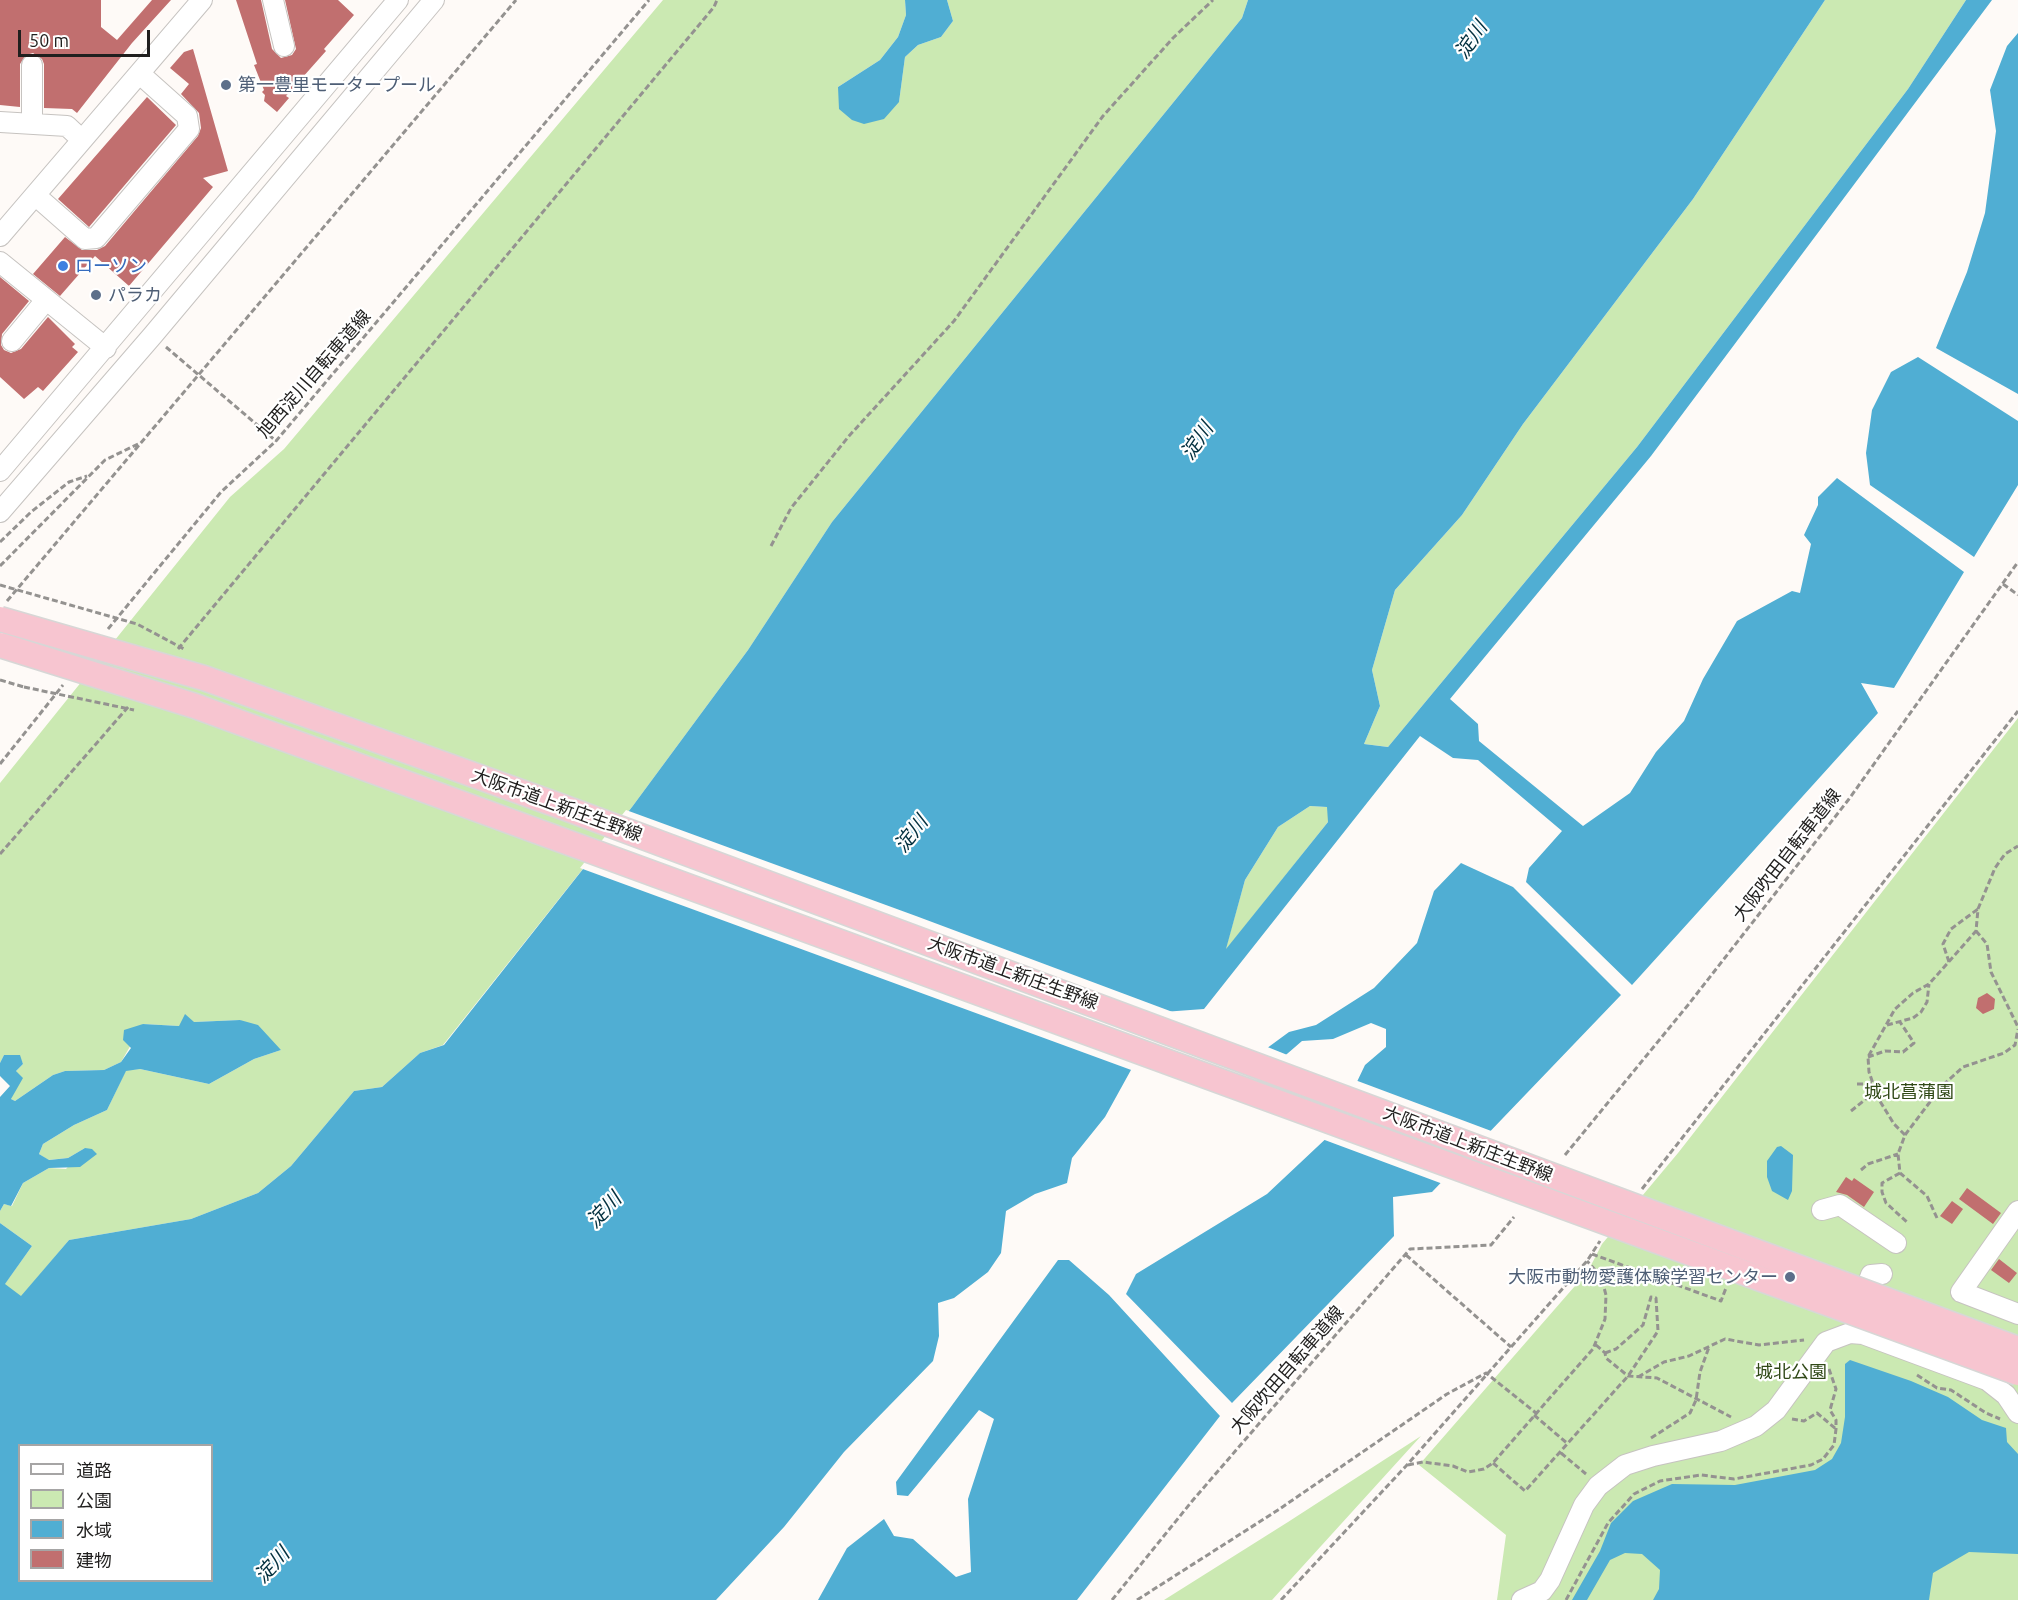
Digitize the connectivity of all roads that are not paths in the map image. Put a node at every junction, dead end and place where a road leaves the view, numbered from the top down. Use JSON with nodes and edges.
{"nodes":[{"id":1,"x":202,"y":0,"type":"edge"},
{"id":2,"x":273,"y":0,"type":"edge"},
{"id":3,"x":398,"y":0,"type":"edge"},
{"id":4,"x":434,"y":0,"type":"edge"},
{"id":5,"x":284,"y":46,"type":"dead end"},
{"id":6,"x":32,"y":65,"type":"dead end"},
{"id":7,"x":140,"y":74,"type":"junction"},
{"id":8,"x":0,"y":122,"type":"edge"},
{"id":9,"x":32,"y":123,"type":"junction"},
{"id":10,"x":82,"y":140,"type":"junction"},
{"id":11,"x":35,"y":195,"type":"junction"},
{"id":12,"x":0,"y":236,"type":"edge"},
{"id":13,"x":0,"y":262,"type":"edge"},
{"id":14,"x":46,"y":300,"type":"junction"},
{"id":15,"x":12,"y":340,"type":"dead end"},
{"id":16,"x":106,"y":348,"type":"junction"},
{"id":17,"x":0,"y":471,"type":"edge"},
{"id":18,"x":0,"y":512,"type":"edge"},
{"id":19,"x":0,"y":619,"type":"edge"},
{"id":20,"x":0,"y":645,"type":"edge"},
{"id":21,"x":1822,"y":1210,"type":"dead end"},
{"id":22,"x":2018,"y":1211,"type":"edge"},
{"id":23,"x":1896,"y":1243,"type":"dead end"},
{"id":24,"x":1882,"y":1274,"type":"dead end"},
{"id":25,"x":2018,"y":1314,"type":"edge"},
{"id":26,"x":1850,"y":1333,"type":"junction"},
{"id":27,"x":2018,"y":1349,"type":"edge"},
{"id":28,"x":2018,"y":1373,"type":"edge"},
{"id":29,"x":2016,"y":1409,"type":"edge"},
{"id":30,"x":1522,"y":1600,"type":"edge"}],
"edges":[{"from":1,"to":7,"type":"street"},
{"from":2,"to":5,"type":"street"},
{"from":3,"to":16,"type":"street"},
{"from":4,"to":18,"type":"street"},
{"from":6,"to":9,"type":"street"},
{"from":7,"to":10,"type":"street"},
{"from":7,"to":11,"type":"street"},
{"from":8,"to":9,"type":"street"},
{"from":9,"to":10,"type":"street"},
{"from":10,"to":11,"type":"street"},
{"from":11,"to":12,"type":"street"},
{"from":13,"to":14,"type":"street"},
{"from":14,"to":15,"type":"street"},
{"from":14,"to":16,"type":"street"},
{"from":16,"to":17,"type":"street"},
{"from":19,"to":27,"type":"main road","name":"大阪市道上新庄生野線","bridge":true},
{"from":20,"to":28,"type":"main road","name":"大阪市道上新庄生野線","bridge":true},
{"from":21,"to":23,"type":"street"},
{"from":22,"to":25,"type":"street"},
{"from":24,"to":26,"type":"street"},
{"from":26,"to":29,"type":"street"},
{"from":26,"to":30,"type":"street"}]}
